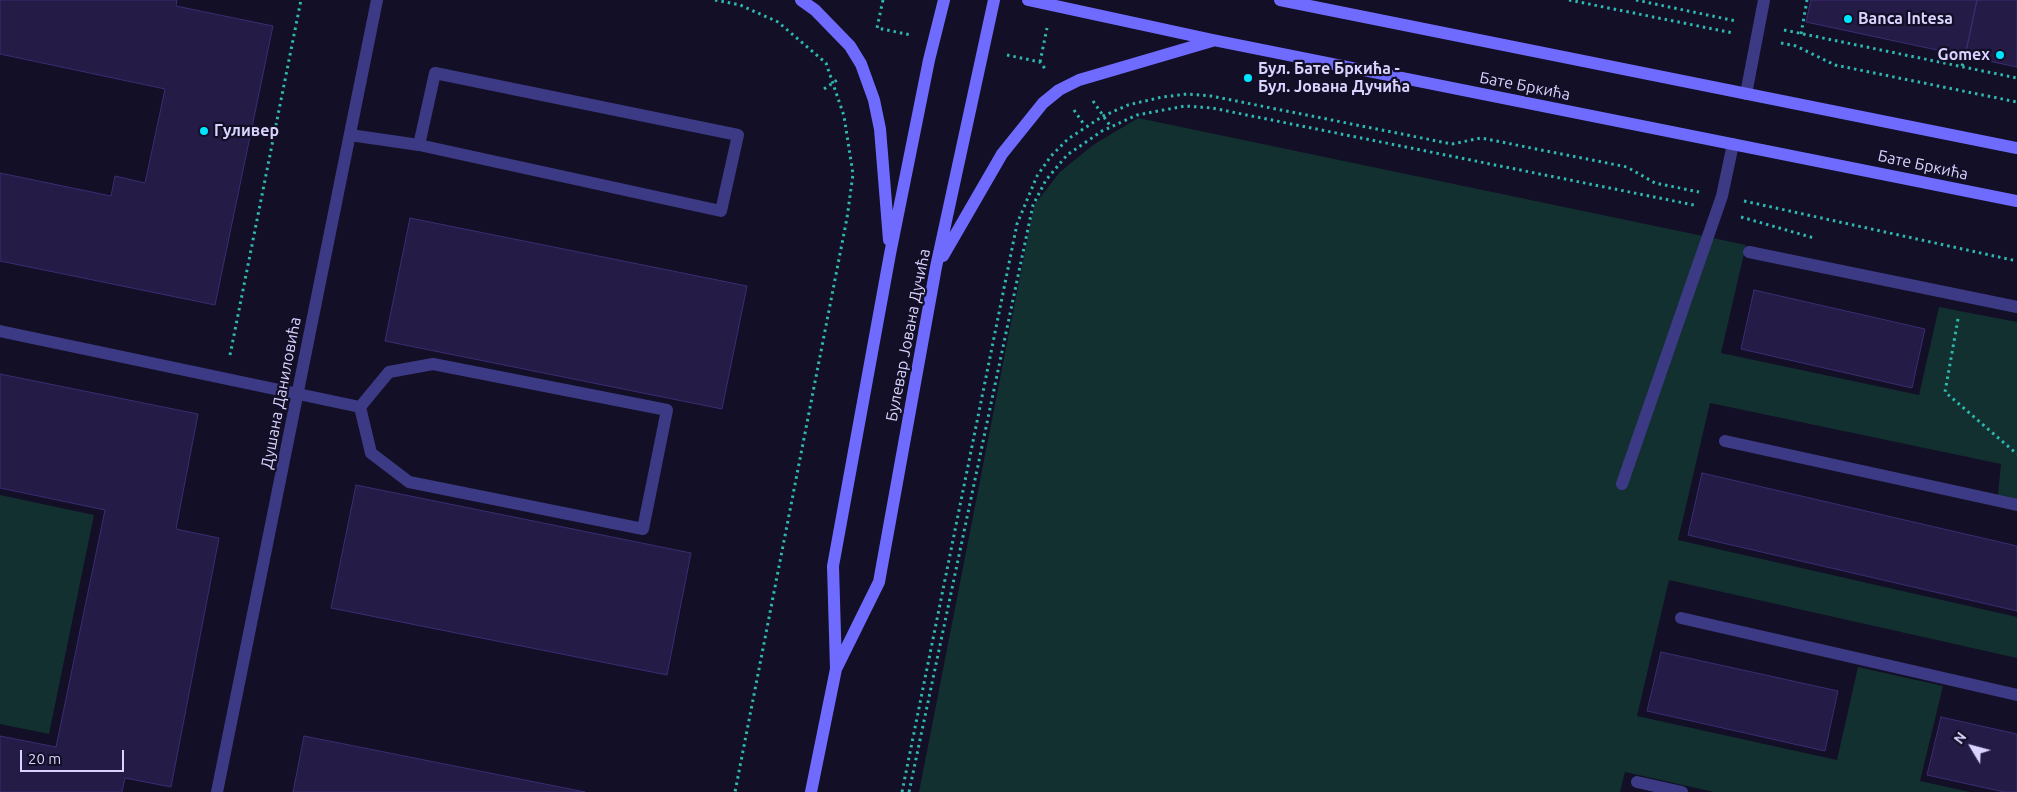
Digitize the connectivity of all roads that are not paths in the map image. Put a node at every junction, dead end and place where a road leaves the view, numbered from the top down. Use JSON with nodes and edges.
{"nodes":[{"id":1,"x":377,"y":0,"type":"edge"},
{"id":2,"x":801,"y":0,"type":"edge"},
{"id":3,"x":944,"y":0,"type":"edge"},
{"id":4,"x":994,"y":0,"type":"edge"},
{"id":5,"x":1028,"y":0,"type":"edge"},
{"id":6,"x":1280,"y":0,"type":"edge"},
{"id":7,"x":1764,"y":0,"type":"edge"},
{"id":8,"x":1327,"y":4,"type":"edge"},
{"id":9,"x":1214,"y":40,"type":"junction"},
{"id":10,"x":1746,"y":94,"type":"junction"},
{"id":11,"x":350,"y":135,"type":"junction"},
{"id":12,"x":1733,"y":144,"type":"junction"},
{"id":13,"x":419,"y":145,"type":"junction"},
{"id":14,"x":2017,"y":148,"type":"edge"},
{"id":15,"x":2017,"y":201,"type":"edge"},
{"id":16,"x":1749,"y":252,"type":"dead end"},
{"id":17,"x":890,"y":254,"type":"junction"},
{"id":18,"x":936,"y":267,"type":"junction"},
{"id":19,"x":2017,"y":307,"type":"edge"},
{"id":20,"x":0,"y":331,"type":"edge"},
{"id":21,"x":298,"y":393,"type":"junction"},
{"id":22,"x":360,"y":407,"type":"junction"},
{"id":23,"x":1724,"y":441,"type":"dead end"},
{"id":24,"x":1622,"y":484,"type":"dead end"},
{"id":25,"x":2017,"y":505,"type":"edge"},
{"id":26,"x":1681,"y":618,"type":"dead end"},
{"id":27,"x":836,"y":669,"type":"junction"},
{"id":28,"x":2017,"y":695,"type":"edge"},
{"id":29,"x":1637,"y":782,"type":"dead end"},
{"id":30,"x":217,"y":792,"type":"edge"},
{"id":31,"x":811,"y":792,"type":"edge"},
{"id":32,"x":1682,"y":792,"type":"edge"}],
"edges":[{"from":1,"to":11,"type":"street","name":"Душана Даниловића"},
{"from":2,"to":17,"type":"street"},
{"from":3,"to":17,"type":"street","name":"Булевар Јована Дучића"},
{"from":4,"to":18,"type":"street","name":"Булевар Јована Дучића"},
{"from":5,"to":9,"type":"street","name":"Бате Бркића"},
{"from":6,"to":8,"type":"street"},
{"from":7,"to":10,"type":"street"},
{"from":8,"to":10,"type":"street"},
{"from":9,"to":12,"type":"street","name":"Бате Бркића"},
{"from":9,"to":18,"type":"street"},
{"from":10,"to":14,"type":"street"},
{"from":11,"to":13,"type":"street"},
{"from":11,"to":21,"type":"street","name":"Душана Даниловића"},
{"from":12,"to":15,"type":"street","name":"Бате Бркића"},
{"from":12,"to":24,"type":"street"},
{"from":13,"to":13,"type":"street"},
{"from":16,"to":19,"type":"street"},
{"from":17,"to":27,"type":"street","name":"Булевар Јована Дучића"},
{"from":18,"to":27,"type":"street","name":"Булевар Јована Дучића"},
{"from":20,"to":21,"type":"street"},
{"from":21,"to":22,"type":"street"},
{"from":21,"to":30,"type":"street","name":"Душана Даниловића"},
{"from":22,"to":22,"type":"street"},
{"from":23,"to":25,"type":"street"},
{"from":26,"to":28,"type":"street"},
{"from":27,"to":31,"type":"street","name":"Булевар Јована Дучића"},
{"from":29,"to":32,"type":"street"}]}
